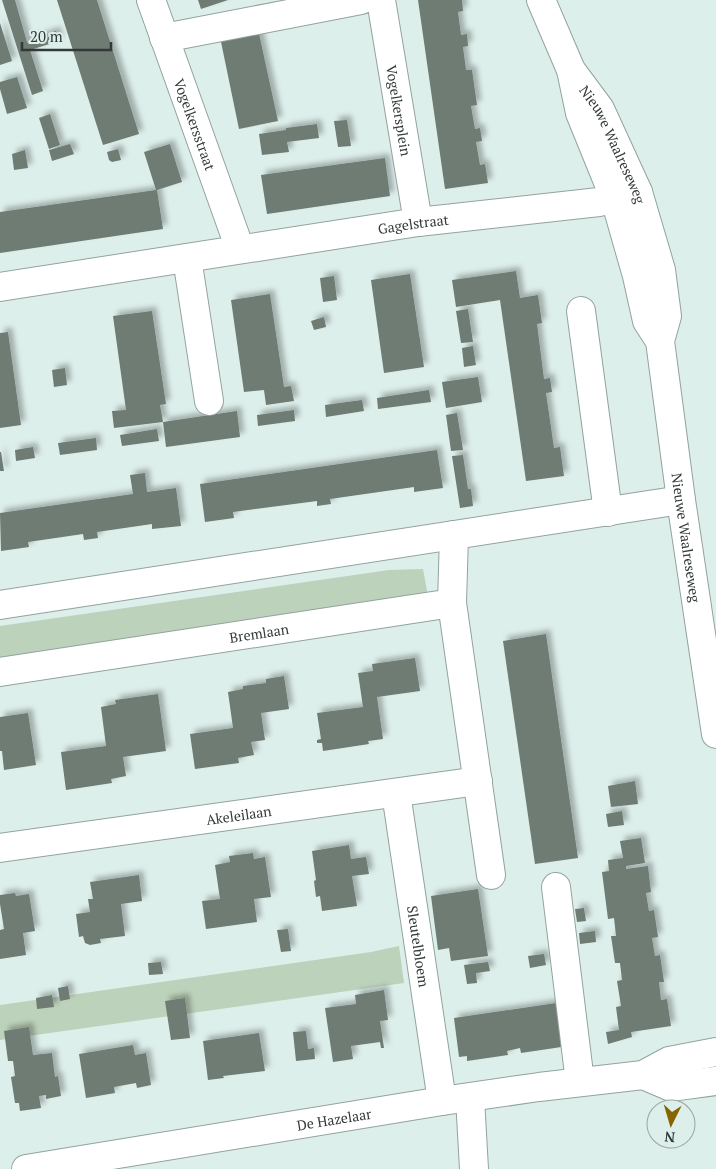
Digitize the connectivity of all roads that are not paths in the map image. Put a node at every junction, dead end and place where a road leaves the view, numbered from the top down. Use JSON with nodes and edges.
{"nodes":[{"id":1,"x":151,"y":0,"type":"edge"},
{"id":2,"x":361,"y":0,"type":"edge"},
{"id":3,"x":381,"y":0,"type":"edge"},
{"id":4,"x":540,"y":0,"type":"edge"},
{"id":5,"x":164,"y":38,"type":"junction"},
{"id":6,"x":626,"y":195,"type":"junction"},
{"id":7,"x":418,"y":222,"type":"junction"},
{"id":8,"x":240,"y":250,"type":"junction"},
{"id":9,"x":187,"y":258,"type":"junction"},
{"id":10,"x":0,"y":287,"type":"edge"},
{"id":11,"x":581,"y":311,"type":"dead end"},
{"id":12,"x":209,"y":401,"type":"dead end"},
{"id":13,"x":681,"y":500,"type":"junction"},
{"id":14,"x":608,"y":512,"type":"junction"},
{"id":15,"x":454,"y":535,"type":"junction"},
{"id":16,"x":452,"y":603,"type":"junction"},
{"id":17,"x":0,"y":605,"type":"edge"},
{"id":18,"x":0,"y":672,"type":"edge"},
{"id":19,"x":716,"y":732,"type":"edge"},
{"id":20,"x":478,"y":780,"type":"junction"},
{"id":21,"x":396,"y":793,"type":"junction"},
{"id":22,"x":0,"y":848,"type":"edge"},
{"id":23,"x":491,"y":875,"type":"dead end"},
{"id":24,"x":556,"y":887,"type":"dead end"},
{"id":25,"x":716,"y":1052,"type":"edge"},
{"id":26,"x":643,"y":1075,"type":"junction"},
{"id":27,"x":716,"y":1081,"type":"edge"},
{"id":28,"x":580,"y":1082,"type":"junction"},
{"id":29,"x":470,"y":1098,"type":"junction"},
{"id":30,"x":442,"y":1101,"type":"junction"},
{"id":31,"x":26,"y":1169,"type":"edge"},
{"id":32,"x":474,"y":1169,"type":"edge"}],
"edges":[{"from":1,"to":5,"type":"street","name":"Vogelkersstraat"},
{"from":2,"to":5,"type":"street"},
{"from":3,"to":7,"type":"street","name":"Vogelkersplein"},
{"from":4,"to":6,"type":"street","name":"Nieuwe Waalreseweg"},
{"from":5,"to":8,"type":"street","name":"Vogelkersstraat"},
{"from":6,"to":7,"type":"street","name":"Gagelstraat"},
{"from":6,"to":13,"type":"street","name":"Nieuwe Waalreseweg"},
{"from":7,"to":8,"type":"street","name":"Gagelstraat"},
{"from":8,"to":9,"type":"street","name":"Gagelstraat"},
{"from":9,"to":10,"type":"street","name":"Gagelstraat"},
{"from":9,"to":12,"type":"street"},
{"from":11,"to":14,"type":"street"},
{"from":13,"to":14,"type":"street"},
{"from":13,"to":19,"type":"street","name":"Nieuwe Waalreseweg"},
{"from":14,"to":15,"type":"street"},
{"from":15,"to":16,"type":"street"},
{"from":15,"to":17,"type":"street"},
{"from":16,"to":18,"type":"street","name":"Bremlaan"},
{"from":16,"to":20,"type":"street"},
{"from":20,"to":21,"type":"street","name":"Akeleilaan"},
{"from":20,"to":23,"type":"street"},
{"from":21,"to":22,"type":"street","name":"Akeleilaan"},
{"from":21,"to":30,"type":"street","name":"Sleutelbloem"},
{"from":24,"to":28,"type":"street"},
{"from":25,"to":26,"type":"street","name":"De Hazelaar"},
{"from":26,"to":27,"type":"street","name":"De Hazelaar"},
{"from":26,"to":28,"type":"street","name":"De Hazelaar"},
{"from":28,"to":29,"type":"street","name":"De Hazelaar"},
{"from":29,"to":30,"type":"street","name":"De Hazelaar"},
{"from":29,"to":32,"type":"street"},
{"from":30,"to":31,"type":"street","name":"De Hazelaar"}]}
